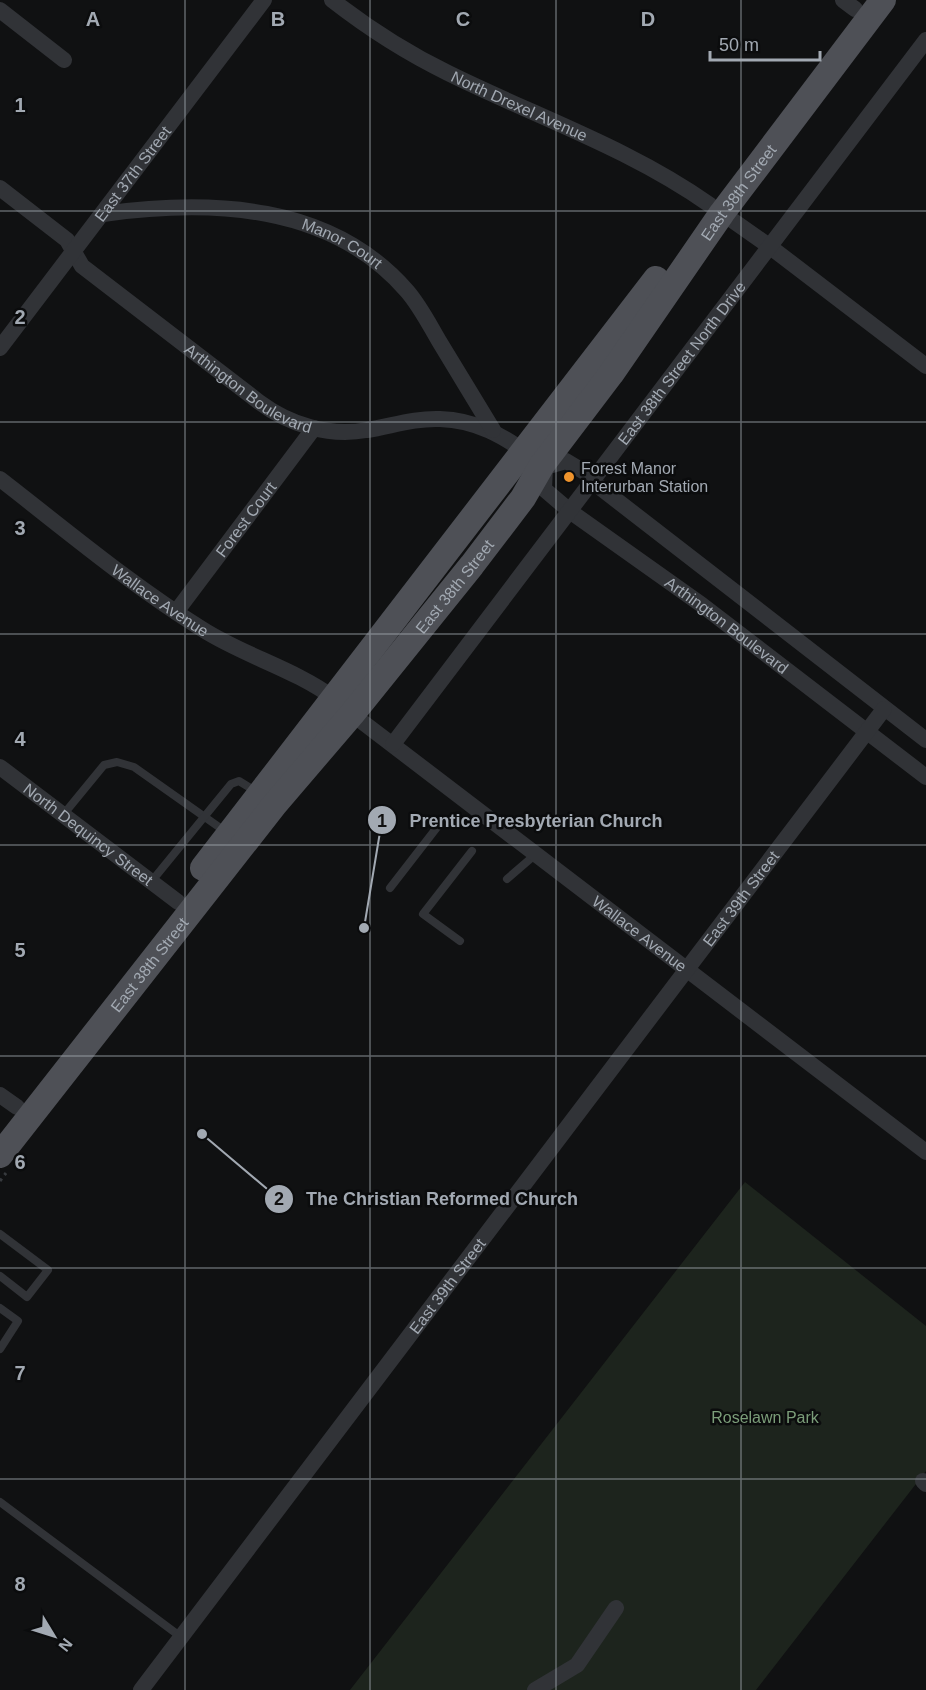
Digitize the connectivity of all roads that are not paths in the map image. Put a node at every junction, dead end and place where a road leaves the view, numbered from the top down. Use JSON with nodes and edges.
{"nodes":[{"id":1,"x":264,"y":0,"type":"edge"},
{"id":2,"x":332,"y":0,"type":"edge"},
{"id":3,"x":883,"y":0,"type":"edge"},
{"id":4,"x":853,"y":3,"type":"edge"},
{"id":5,"x":0,"y":10,"type":"edge"},
{"id":6,"x":926,"y":40,"type":"edge"},
{"id":7,"x":64,"y":60,"type":"dead end"},
{"id":8,"x":0,"y":188,"type":"edge"},
{"id":9,"x":716,"y":209,"type":"junction"},
{"id":10,"x":104,"y":214,"type":"junction"},
{"id":11,"x":769,"y":246,"type":"junction"},
{"id":12,"x":75,"y":252,"type":"junction"},
{"id":13,"x":0,"y":348,"type":"edge"},
{"id":14,"x":926,"y":366,"type":"edge"},
{"id":15,"x":314,"y":428,"type":"junction"},
{"id":16,"x":493,"y":430,"type":"junction"},
{"id":17,"x":537,"y":461,"type":"junction"},
{"id":18,"x":0,"y":479,"type":"edge"},
{"id":19,"x":592,"y":482,"type":"junction"},
{"id":20,"x":571,"y":512,"type":"junction"},
{"id":21,"x":176,"y":612,"type":"junction"},
{"id":22,"x":344,"y":706,"type":"junction"},
{"id":23,"x":884,"y":709,"type":"junction"},
{"id":24,"x":867,"y":732,"type":"junction"},
{"id":25,"x":926,"y":740,"type":"edge"},
{"id":26,"x":393,"y":744,"type":"junction"},
{"id":27,"x":0,"y":767,"type":"edge"},
{"id":28,"x":926,"y":777,"type":"edge"},
{"id":29,"x":260,"y":794,"type":"junction"},
{"id":30,"x":63,"y":815,"type":"junction"},
{"id":31,"x":204,"y":817,"type":"junction"},
{"id":32,"x":438,"y":826,"type":"dead end"},
{"id":33,"x":229,"y":834,"type":"junction"},
{"id":34,"x":471,"y":851,"type":"dead end"},
{"id":35,"x":536,"y":854,"type":"junction"},
{"id":36,"x":507,"y":879,"type":"dead end"},
{"id":37,"x":151,"y":882,"type":"junction"},
{"id":38,"x":390,"y":888,"type":"dead end"},
{"id":39,"x":178,"y":902,"type":"junction"},
{"id":40,"x":460,"y":941,"type":"dead end"},
{"id":41,"x":686,"y":970,"type":"junction"},
{"id":42,"x":8,"y":1101,"type":"edge"},
{"id":43,"x":0,"y":1128,"type":"edge"},
{"id":44,"x":926,"y":1152,"type":"edge"},
{"id":45,"x":0,"y":1155,"type":"edge"},
{"id":46,"x":0,"y":1234,"type":"edge"},
{"id":47,"x":0,"y":1276,"type":"edge"},
{"id":48,"x":0,"y":1308,"type":"edge"},
{"id":49,"x":0,"y":1349,"type":"edge"},
{"id":50,"x":0,"y":1502,"type":"edge"},
{"id":51,"x":616,"y":1608,"type":"dead end"},
{"id":52,"x":181,"y":1637,"type":"junction"},
{"id":53,"x":141,"y":1690,"type":"edge"},
{"id":54,"x":535,"y":1690,"type":"edge"}],
"edges":[{"from":1,"to":10,"type":"street","name":"East 37th Street"},
{"from":2,"to":9,"type":"street","name":"North Drexel Avenue"},
{"from":3,"to":9,"type":"main road","name":"East 38th Street"},
{"from":4,"to":9,"type":"main road","name":"East 38th Street"},
{"from":5,"to":7,"type":"street"},
{"from":6,"to":11,"type":"street","name":"East 38th Street North Drive"},
{"from":8,"to":12,"type":"street","name":"Arthington Boulevard"},
{"from":9,"to":11,"type":"street","name":"North Drexel Avenue"},
{"from":9,"to":17,"type":"main road","name":"East 38th Street"},
{"from":10,"to":12,"type":"street","name":"East 37th Street"},
{"from":10,"to":16,"type":"street","name":"Manor Court"},
{"from":11,"to":14,"type":"street","name":"North Drexel Avenue"},
{"from":11,"to":19,"type":"street","name":"East 38th Street North Drive"},
{"from":12,"to":13,"type":"street","name":"East 37th Street"},
{"from":12,"to":15,"type":"street","name":"Arthington Boulevard"},
{"from":15,"to":16,"type":"street","name":"Arthington Boulevard"},
{"from":15,"to":21,"type":"street","name":"Forest Court"},
{"from":16,"to":17,"type":"street","name":"Arthington Boulevard"},
{"from":17,"to":19,"type":"street","name":"Arthington Boulevard"},
{"from":17,"to":20,"type":"street","name":"Arthington Boulevard"},
{"from":17,"to":22,"type":"main road","name":"East 38th Street"},
{"from":18,"to":21,"type":"street","name":"Wallace Avenue"},
{"from":19,"to":20,"type":"street","name":"East 38th Street North Drive"},
{"from":19,"to":23,"type":"street","name":"Arthington Boulevard"},
{"from":20,"to":24,"type":"street","name":"Arthington Boulevard"},
{"from":20,"to":26,"type":"street","name":"East 38th Street North Drive"},
{"from":21,"to":22,"type":"street","name":"Wallace Avenue"},
{"from":22,"to":26,"type":"street","name":"Wallace Avenue"},
{"from":22,"to":29,"type":"main road","name":"East 38th Street"},
{"from":22,"to":45,"type":"main road","name":"East 38th Street"},
{"from":23,"to":24,"type":"street","name":"East 39th Street"},
{"from":23,"to":25,"type":"street","name":"Arthington Boulevard"},
{"from":24,"to":28,"type":"street","name":"Arthington Boulevard"},
{"from":24,"to":41,"type":"street","name":"East 39th Street"},
{"from":26,"to":35,"type":"street","name":"Wallace Avenue"},
{"from":27,"to":30,"type":"street","name":"North Dequincy Street"},
{"from":29,"to":31,"type":"lane"},
{"from":29,"to":33,"type":"main road","name":"East 38th Street"},
{"from":30,"to":31,"type":"lane"},
{"from":30,"to":37,"type":"street","name":"North Dequincy Street"},
{"from":31,"to":33,"type":"lane"},
{"from":31,"to":37,"type":"lane"},
{"from":32,"to":38,"type":"lane"},
{"from":33,"to":39,"type":"main road","name":"East 38th Street"},
{"from":34,"to":40,"type":"lane"},
{"from":35,"to":36,"type":"lane"},
{"from":35,"to":41,"type":"street","name":"Wallace Avenue"},
{"from":37,"to":39,"type":"street","name":"North Dequincy Street"},
{"from":39,"to":42,"type":"main road","name":"East 38th Street"},
{"from":41,"to":44,"type":"street","name":"Wallace Avenue"},
{"from":41,"to":52,"type":"street","name":"East 39th Street"},
{"from":42,"to":43,"type":"main road","name":"East 38th Street"},
{"from":46,"to":47,"type":"lane"},
{"from":48,"to":49,"type":"lane"},
{"from":50,"to":52,"type":"lane"},
{"from":51,"to":54,"type":"street"},
{"from":52,"to":53,"type":"street","name":"East 39th Street"}]}
